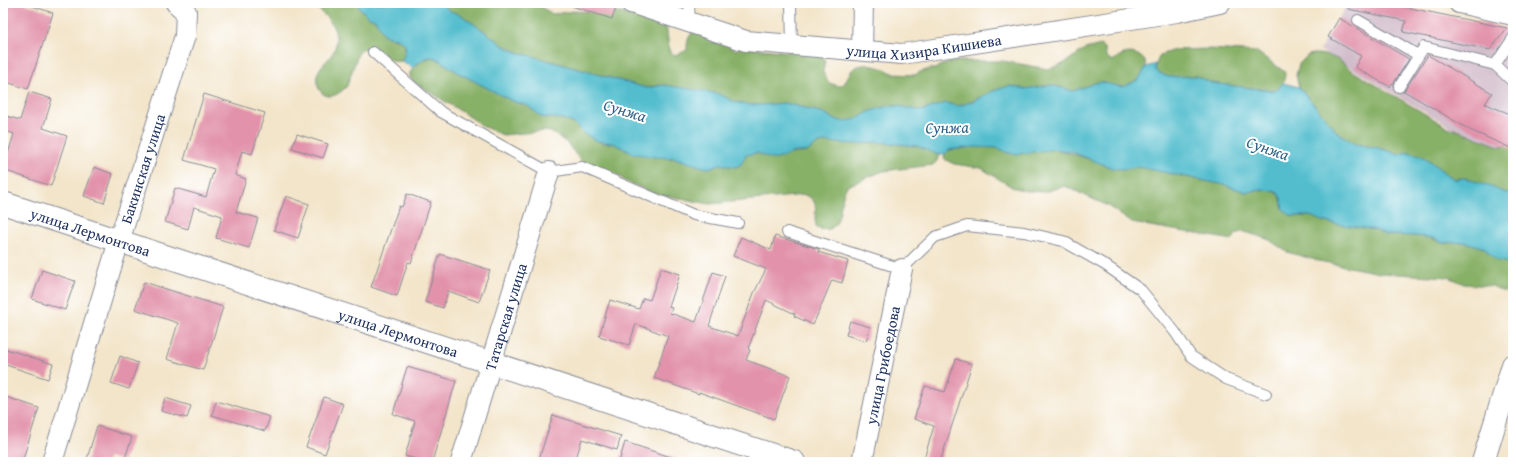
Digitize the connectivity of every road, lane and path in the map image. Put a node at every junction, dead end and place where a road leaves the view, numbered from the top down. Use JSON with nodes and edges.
{"nodes":[{"id":1,"x":631,"y":3,"type":"edge"},
{"id":2,"x":689,"y":3,"type":"edge"},
{"id":3,"x":791,"y":3,"type":"edge"},
{"id":4,"x":863,"y":3,"type":"edge"},
{"id":5,"x":1220,"y":3,"type":"edge"},
{"id":6,"x":1459,"y":3,"type":"edge"},
{"id":7,"x":184,"y":6,"type":"edge"},
{"id":8,"x":1513,"y":15,"type":"edge"},
{"id":9,"x":1358,"y":20,"type":"dead end"},
{"id":10,"x":690,"y":24,"type":"junction"},
{"id":11,"x":1513,"y":38,"type":"edge"},
{"id":12,"x":792,"y":45,"type":"junction"},
{"id":13,"x":862,"y":50,"type":"junction"},
{"id":14,"x":373,"y":52,"type":"dead end"},
{"id":15,"x":1418,"y":55,"type":"junction"},
{"id":16,"x":1494,"y":66,"type":"junction"},
{"id":17,"x":1513,"y":82,"type":"edge"},
{"id":18,"x":1399,"y":87,"type":"dead end"},
{"id":19,"x":549,"y":172,"type":"junction"},
{"id":20,"x":3,"y":204,"type":"edge"},
{"id":21,"x":738,"y":223,"type":"dead end"},
{"id":22,"x":787,"y":232,"type":"dead end"},
{"id":23,"x":119,"y":241,"type":"junction"},
{"id":24,"x":902,"y":269,"type":"junction"},
{"id":25,"x":491,"y":362,"type":"junction"},
{"id":26,"x":1513,"y":365,"type":"edge"},
{"id":27,"x":1266,"y":394,"type":"dead end"},
{"id":28,"x":52,"y":462,"type":"edge"},
{"id":29,"x":461,"y":462,"type":"edge"},
{"id":30,"x":794,"y":462,"type":"edge"},
{"id":31,"x":862,"y":462,"type":"edge"},
{"id":32,"x":1483,"y":462,"type":"edge"}],
"edges":[{"from":1,"to":10,"type":"street","name":"улица Хизира Кишиева"},
{"from":2,"to":10,"type":"lane"},
{"from":3,"to":12,"type":"lane"},
{"from":4,"to":13,"type":"street"},
{"from":5,"to":13,"type":"street","name":"улица Хизира Кишиева"},
{"from":6,"to":8,"type":"street"},
{"from":7,"to":23,"type":"street","name":"Бакинская улица"},
{"from":9,"to":15,"type":"lane"},
{"from":10,"to":12,"type":"street","name":"улица Хизира Кишиева"},
{"from":11,"to":16,"type":"lane"},
{"from":12,"to":13,"type":"street","name":"улица Хизира Кишиева"},
{"from":14,"to":19,"type":"lane"},
{"from":15,"to":16,"type":"lane"},
{"from":15,"to":18,"type":"lane"},
{"from":16,"to":17,"type":"lane"},
{"from":19,"to":21,"type":"lane"},
{"from":19,"to":25,"type":"street","name":"Татарская улица"},
{"from":20,"to":23,"type":"street","name":"улица Лермонтова"},
{"from":22,"to":24,"type":"lane"},
{"from":23,"to":25,"type":"street","name":"улица Лермонтова"},
{"from":23,"to":28,"type":"street","name":"Бакинская улица"},
{"from":24,"to":27,"type":"lane"},
{"from":24,"to":31,"type":"street","name":"улица Грибоедова"},
{"from":25,"to":29,"type":"street","name":"Татарская улица"},
{"from":25,"to":30,"type":"street","name":"улица Лермонтова"},
{"from":26,"to":32,"type":"street"}]}
